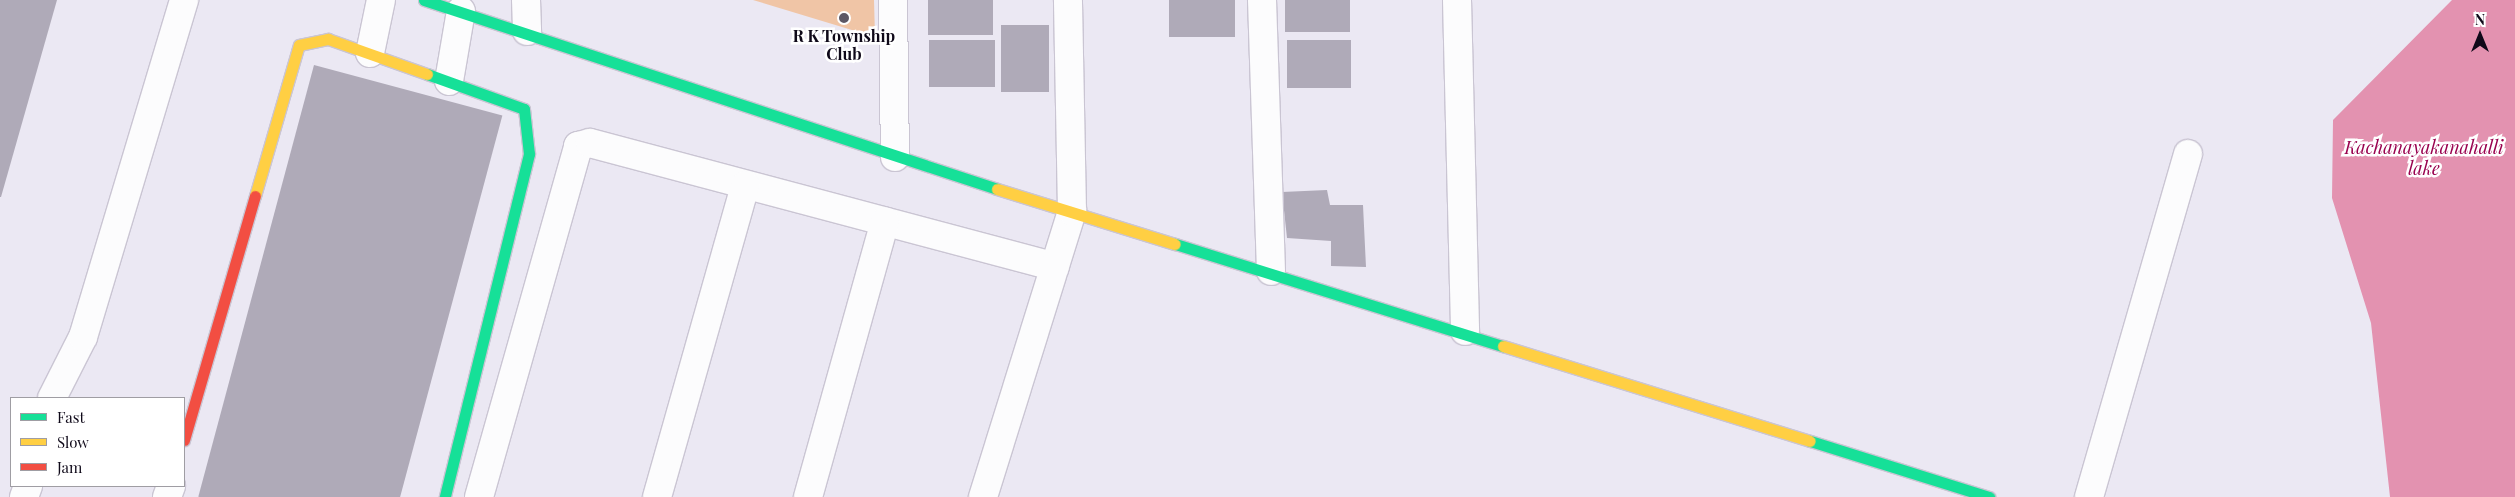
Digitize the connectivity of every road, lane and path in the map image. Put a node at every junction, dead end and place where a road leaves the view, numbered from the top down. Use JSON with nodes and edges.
{"nodes":[{"id":1,"x":184,"y":0,"type":"edge"},
{"id":2,"x":381,"y":0,"type":"edge"},
{"id":3,"x":424,"y":0,"type":"edge"},
{"id":4,"x":526,"y":0,"type":"edge"},
{"id":5,"x":893,"y":0,"type":"edge"},
{"id":6,"x":1068,"y":0,"type":"edge"},
{"id":7,"x":1262,"y":0,"type":"edge"},
{"id":8,"x":1457,"y":0,"type":"edge"},
{"id":9,"x":461,"y":11,"type":"junction"},
{"id":10,"x":527,"y":31,"type":"junction"},
{"id":11,"x":370,"y":53,"type":"junction"},
{"id":12,"x":449,"y":80,"type":"junction"},
{"id":13,"x":2188,"y":154,"type":"dead end"},
{"id":14,"x":895,"y":157,"type":"junction"},
{"id":15,"x":745,"y":185,"type":"junction"},
{"id":16,"x":1072,"y":211,"type":"junction"},
{"id":17,"x":885,"y":222,"type":"junction"},
{"id":18,"x":1055,"y":267,"type":"junction"},
{"id":19,"x":1271,"y":272,"type":"junction"},
{"id":20,"x":1465,"y":331,"type":"junction"},
{"id":21,"x":53,"y":397,"type":"edge"},
{"id":22,"x":185,"y":437,"type":"edge"},
{"id":23,"x":445,"y":497,"type":"edge"},
{"id":24,"x":479,"y":497,"type":"edge"},
{"id":25,"x":657,"y":497,"type":"edge"},
{"id":26,"x":808,"y":497,"type":"edge"},
{"id":27,"x":983,"y":497,"type":"edge"},
{"id":28,"x":1989,"y":497,"type":"edge"},
{"id":29,"x":2089,"y":497,"type":"edge"}],
"edges":[{"from":1,"to":21,"type":"street"},
{"from":2,"to":11,"type":"street"},
{"from":3,"to":9,"type":"street"},
{"from":4,"to":10,"type":"street"},
{"from":5,"to":14,"type":"street"},
{"from":6,"to":16,"type":"street"},
{"from":7,"to":19,"type":"street"},
{"from":8,"to":20,"type":"street"},
{"from":9,"to":10,"type":"street"},
{"from":9,"to":12,"type":"street"},
{"from":10,"to":14,"type":"street"},
{"from":11,"to":12,"type":"street"},
{"from":11,"to":22,"type":"street"},
{"from":12,"to":23,"type":"street"},
{"from":13,"to":29,"type":"street"},
{"from":14,"to":16,"type":"street"},
{"from":15,"to":17,"type":"street"},
{"from":15,"to":24,"type":"street"},
{"from":15,"to":25,"type":"street"},
{"from":16,"to":18,"type":"street"},
{"from":16,"to":19,"type":"street"},
{"from":17,"to":18,"type":"street"},
{"from":17,"to":26,"type":"street"},
{"from":18,"to":27,"type":"street"},
{"from":19,"to":20,"type":"street"},
{"from":20,"to":28,"type":"street"}]}
